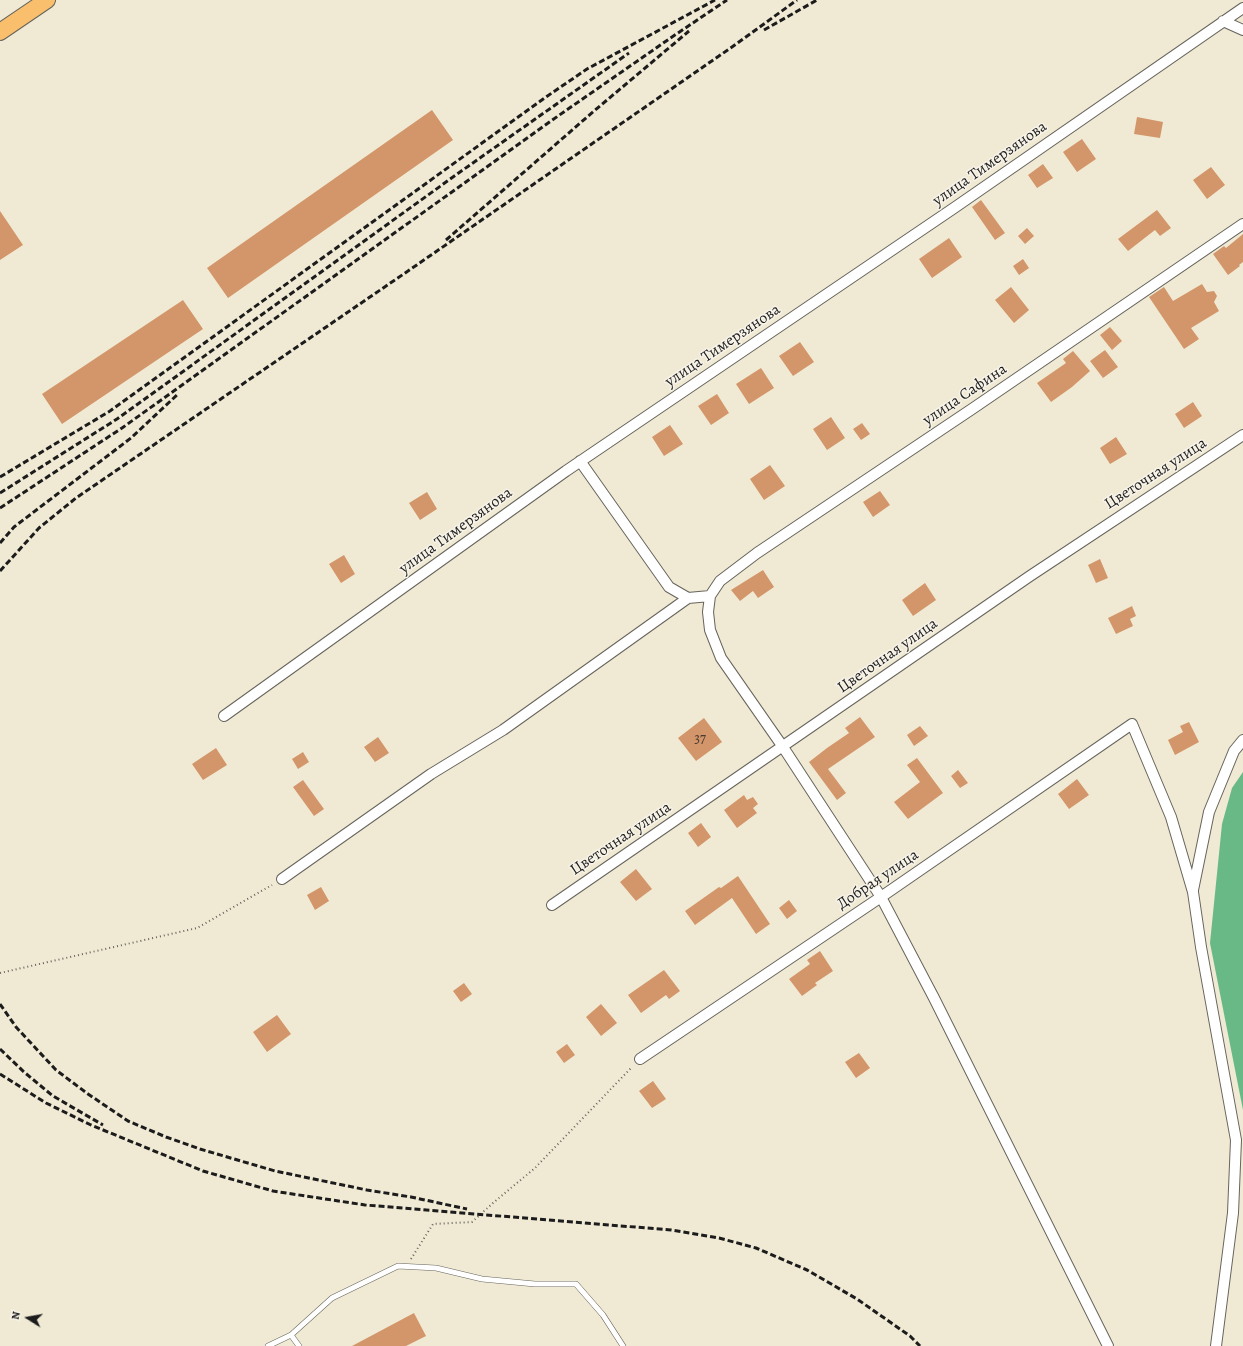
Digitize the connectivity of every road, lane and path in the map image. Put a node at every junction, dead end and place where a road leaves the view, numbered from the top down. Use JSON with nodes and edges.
{"nodes":[{"id":1,"x":47,"y":0,"type":"edge"},
{"id":2,"x":1243,"y":8,"type":"edge"},
{"id":3,"x":1222,"y":22,"type":"junction"},
{"id":4,"x":1243,"y":30,"type":"edge"},
{"id":5,"x":0,"y":32,"type":"edge"},
{"id":6,"x":1243,"y":224,"type":"edge"},
{"id":7,"x":1243,"y":435,"type":"edge"},
{"id":8,"x":580,"y":461,"type":"junction"},
{"id":9,"x":710,"y":596,"type":"junction"},
{"id":10,"x":688,"y":598,"type":"junction"},
{"id":11,"x":224,"y":716,"type":"dead end"},
{"id":12,"x":1243,"y":740,"type":"edge"},
{"id":13,"x":783,"y":747,"type":"junction"},
{"id":14,"x":282,"y":879,"type":"joint"},
{"id":15,"x":1193,"y":892,"type":"junction"},
{"id":16,"x":881,"y":897,"type":"junction"},
{"id":17,"x":552,"y":905,"type":"dead end"},
{"id":18,"x":0,"y":973,"type":"edge"},
{"id":19,"x":640,"y":1058,"type":"joint"},
{"id":20,"x":406,"y":1267,"type":"junction"},
{"id":21,"x":291,"y":1335,"type":"junction"},
{"id":22,"x":268,"y":1346,"type":"edge"},
{"id":23,"x":299,"y":1346,"type":"edge"},
{"id":24,"x":624,"y":1346,"type":"edge"},
{"id":25,"x":1108,"y":1346,"type":"edge"},
{"id":26,"x":1216,"y":1346,"type":"edge"}],
"edges":[{"from":1,"to":5,"type":"main road"},
{"from":2,"to":3,"type":"street","name":"улица Тимерзянова"},
{"from":3,"to":4,"type":"street"},
{"from":3,"to":8,"type":"street","name":"улица Тимерзянова"},
{"from":6,"to":9,"type":"street","name":"улица Сафина"},
{"from":7,"to":13,"type":"street","name":"Цветочная улица"},
{"from":8,"to":10,"type":"street"},
{"from":8,"to":11,"type":"street","name":"улица Тимерзянова"},
{"from":9,"to":10,"type":"street"},
{"from":9,"to":13,"type":"street"},
{"from":10,"to":14,"type":"street"},
{"from":12,"to":15,"type":"street"},
{"from":13,"to":16,"type":"street"},
{"from":13,"to":17,"type":"street","name":"Цветочная улица"},
{"from":14,"to":18,"type":"path"},
{"from":15,"to":16,"type":"street","name":"Добрая улица"},
{"from":15,"to":26,"type":"street"},
{"from":16,"to":19,"type":"street","name":"Добрая улица"},
{"from":16,"to":25,"type":"street"},
{"from":19,"to":20,"type":"path"},
{"from":20,"to":21,"type":"lane"},
{"from":20,"to":24,"type":"lane"},
{"from":21,"to":22,"type":"lane"},
{"from":21,"to":23,"type":"lane"}]}
